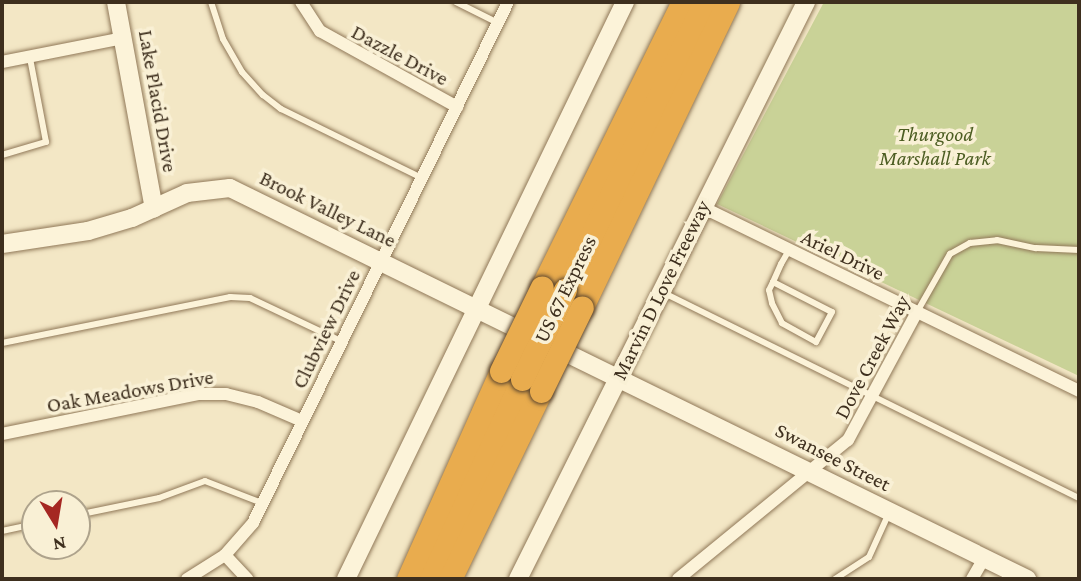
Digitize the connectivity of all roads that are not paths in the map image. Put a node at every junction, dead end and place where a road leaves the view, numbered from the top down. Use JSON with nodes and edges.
{"nodes":[{"id":1,"x":116,"y":2,"type":"edge"},
{"id":2,"x":211,"y":2,"type":"edge"},
{"id":3,"x":301,"y":2,"type":"edge"},
{"id":4,"x":456,"y":2,"type":"edge"},
{"id":5,"x":508,"y":2,"type":"edge"},
{"id":6,"x":625,"y":2,"type":"edge"},
{"id":7,"x":683,"y":2,"type":"edge"},
{"id":8,"x":705,"y":2,"type":"edge"},
{"id":9,"x":728,"y":2,"type":"edge"},
{"id":10,"x":806,"y":2,"type":"edge"},
{"id":11,"x":498,"y":23,"type":"junction"},
{"id":12,"x":123,"y":38,"type":"junction"},
{"id":13,"x":30,"y":58,"type":"junction"},
{"id":14,"x":2,"y":62,"type":"edge"},
{"id":15,"x":457,"y":107,"type":"junction"},
{"id":16,"x":2,"y":155,"type":"edge"},
{"id":17,"x":422,"y":178,"type":"junction"},
{"id":18,"x":702,"y":208,"type":"junction"},
{"id":19,"x":154,"y":209,"type":"junction"},
{"id":20,"x":2,"y":244,"type":"edge"},
{"id":21,"x":789,"y":250,"type":"junction"},
{"id":22,"x":1079,"y":250,"type":"edge"},
{"id":23,"x":380,"y":260,"type":"junction"},
{"id":24,"x":773,"y":282,"type":"junction"},
{"id":25,"x":660,"y":292,"type":"junction"},
{"id":26,"x":475,"y":306,"type":"junction"},
{"id":27,"x":917,"y":313,"type":"junction"},
{"id":28,"x":341,"y":341,"type":"junction"},
{"id":29,"x":2,"y":343,"type":"edge"},
{"id":30,"x":618,"y":377,"type":"junction"},
{"id":31,"x":521,"y":380,"type":"junction"},
{"id":32,"x":1079,"y":391,"type":"edge"},
{"id":33,"x":874,"y":398,"type":"junction"},
{"id":34,"x":302,"y":421,"type":"junction"},
{"id":35,"x":2,"y":434,"type":"edge"},
{"id":36,"x":811,"y":471,"type":"junction"},
{"id":37,"x":1079,"y":498,"type":"edge"},
{"id":38,"x":264,"y":503,"type":"junction"},
{"id":39,"x":890,"y":511,"type":"junction"},
{"id":40,"x":91,"y":512,"type":"edge"},
{"id":41,"x":21,"y":527,"type":"edge"},
{"id":42,"x":2,"y":531,"type":"edge"},
{"id":43,"x":225,"y":555,"type":"junction"},
{"id":44,"x":984,"y":558,"type":"junction"},
{"id":45,"x":187,"y":579,"type":"edge"},
{"id":46,"x":247,"y":579,"type":"edge"},
{"id":47,"x":346,"y":579,"type":"edge"},
{"id":48,"x":408,"y":579,"type":"edge"},
{"id":49,"x":431,"y":579,"type":"edge"},
{"id":50,"x":450,"y":579,"type":"edge"},
{"id":51,"x":517,"y":579,"type":"edge"},
{"id":52,"x":678,"y":579,"type":"edge"},
{"id":53,"x":835,"y":579,"type":"edge"},
{"id":54,"x":972,"y":579,"type":"edge"},
{"id":55,"x":1027,"y":579,"type":"edge"}],
"edges":[{"from":1,"to":12,"type":"street","name":"Lake Placid Drive"},
{"from":2,"to":17,"type":"lane"},
{"from":3,"to":15,"type":"street","name":"Dazzle Drive"},
{"from":4,"to":11,"type":"lane"},
{"from":5,"to":11,"type":"street","name":"Clubview Drive"},
{"from":6,"to":26,"type":"street"},
{"from":7,"to":31,"type":"highway","bridge":true},
{"from":8,"to":31,"type":"highway","name":"US 67 Express","bridge":true},
{"from":9,"to":31,"type":"highway","bridge":true},
{"from":10,"to":18,"type":"street","name":"Marvin D Love Freeway"},
{"from":11,"to":15,"type":"street","name":"Clubview Drive"},
{"from":12,"to":13,"type":"street"},
{"from":12,"to":19,"type":"street","name":"Lake Placid Drive"},
{"from":13,"to":14,"type":"street"},
{"from":13,"to":16,"type":"lane"},
{"from":15,"to":17,"type":"street","name":"Clubview Drive"},
{"from":17,"to":23,"type":"street","name":"Clubview Drive"},
{"from":18,"to":21,"type":"street","name":"Ariel Drive"},
{"from":18,"to":25,"type":"street","name":"Marvin D Love Freeway"},
{"from":19,"to":20,"type":"street","name":"Brook Valley Lane"},
{"from":19,"to":23,"type":"street","name":"Brook Valley Lane"},
{"from":21,"to":24,"type":"lane"},
{"from":21,"to":27,"type":"street","name":"Ariel Drive"},
{"from":22,"to":27,"type":"lane","name":"Dove Creek Way"},
{"from":23,"to":26,"type":"street","name":"Brook Valley Lane"},
{"from":23,"to":28,"type":"street","name":"Clubview Drive"},
{"from":24,"to":24,"type":"lane"},
{"from":25,"to":30,"type":"street","name":"Marvin D Love Freeway"},
{"from":25,"to":33,"type":"lane"},
{"from":26,"to":30,"type":"street","name":"Brook Valley Lane"},
{"from":26,"to":47,"type":"street"},
{"from":27,"to":32,"type":"street","name":"Ariel Drive"},
{"from":27,"to":33,"type":"street","name":"Dove Creek Way"},
{"from":28,"to":29,"type":"lane"},
{"from":28,"to":34,"type":"street","name":"Clubview Drive"},
{"from":30,"to":36,"type":"street","name":"Swansee Street"},
{"from":30,"to":51,"type":"street","name":"Marvin D Love Freeway"},
{"from":31,"to":48,"type":"highway"},
{"from":31,"to":49,"type":"highway","name":"US 67 Express"},
{"from":31,"to":50,"type":"highway"},
{"from":33,"to":36,"type":"street","name":"Dove Creek Way"},
{"from":33,"to":37,"type":"lane"},
{"from":34,"to":35,"type":"street","name":"Oak Meadows Drive"},
{"from":34,"to":38,"type":"street","name":"Clubview Drive"},
{"from":36,"to":39,"type":"street","name":"Swansee Street"},
{"from":36,"to":52,"type":"street","name":"Dove Creek Way"},
{"from":38,"to":40,"type":"lane"},
{"from":38,"to":43,"type":"street","name":"Clubview Drive"},
{"from":39,"to":44,"type":"street","name":"Swansee Street"},
{"from":39,"to":53,"type":"lane"},
{"from":41,"to":42,"type":"lane"},
{"from":43,"to":45,"type":"street"},
{"from":43,"to":46,"type":"street"},
{"from":44,"to":54,"type":"street"},
{"from":44,"to":55,"type":"street","name":"Swansee Street"}]}
